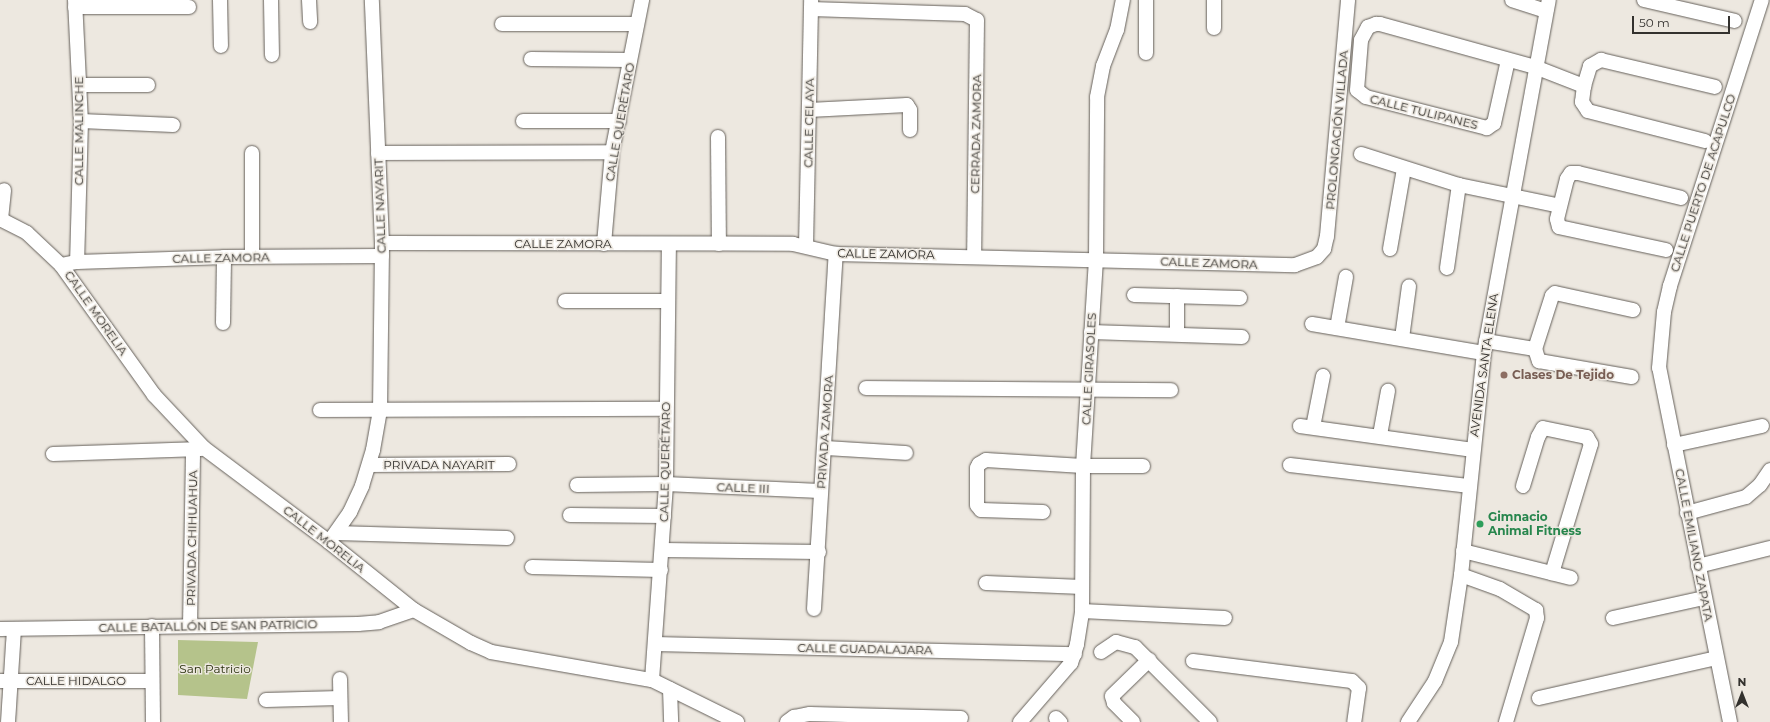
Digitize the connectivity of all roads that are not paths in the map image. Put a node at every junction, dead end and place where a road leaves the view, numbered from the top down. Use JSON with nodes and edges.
{"nodes":[{"id":1,"x":220,"y":0,"type":"edge"},
{"id":2,"x":271,"y":0,"type":"edge"},
{"id":3,"x":309,"y":0,"type":"edge"},
{"id":4,"x":372,"y":0,"type":"edge"},
{"id":5,"x":642,"y":0,"type":"edge"},
{"id":6,"x":1123,"y":0,"type":"edge"},
{"id":7,"x":1146,"y":0,"type":"edge"},
{"id":8,"x":1214,"y":0,"type":"edge"},
{"id":9,"x":1348,"y":0,"type":"edge"},
{"id":10,"x":1512,"y":0,"type":"edge"},
{"id":11,"x":1644,"y":0,"type":"edge"},
{"id":12,"x":1762,"y":0,"type":"edge"},
{"id":13,"x":75,"y":4,"type":"edge"},
{"id":14,"x":810,"y":5,"type":"edge"},
{"id":15,"x":1548,"y":5,"type":"edge"},
{"id":16,"x":189,"y":8,"type":"dead end"},
{"id":17,"x":1735,"y":21,"type":"dead end"},
{"id":18,"x":310,"y":22,"type":"dead end"},
{"id":19,"x":502,"y":24,"type":"dead end"},
{"id":20,"x":637,"y":24,"type":"junction"},
{"id":21,"x":1214,"y":28,"type":"dead end"},
{"id":22,"x":221,"y":46,"type":"dead end"},
{"id":23,"x":1146,"y":53,"type":"dead end"},
{"id":24,"x":272,"y":55,"type":"dead end"},
{"id":25,"x":531,"y":59,"type":"dead end"},
{"id":26,"x":630,"y":60,"type":"junction"},
{"id":27,"x":1508,"y":60,"type":"junction"},
{"id":28,"x":1535,"y":68,"type":"junction"},
{"id":29,"x":148,"y":85,"type":"dead end"},
{"id":30,"x":80,"y":86,"type":"junction"},
{"id":31,"x":1584,"y":86,"type":"junction"},
{"id":32,"x":1715,"y":87,"type":"dead end"},
{"id":33,"x":809,"y":110,"type":"junction"},
{"id":34,"x":81,"y":121,"type":"junction"},
{"id":35,"x":523,"y":121,"type":"dead end"},
{"id":36,"x":619,"y":121,"type":"junction"},
{"id":37,"x":173,"y":125,"type":"dead end"},
{"id":38,"x":910,"y":130,"type":"dead end"},
{"id":39,"x":718,"y":137,"type":"dead end"},
{"id":40,"x":1705,"y":141,"type":"dead end"},
{"id":41,"x":612,"y":152,"type":"junction"},
{"id":42,"x":252,"y":153,"type":"dead end"},
{"id":43,"x":378,"y":154,"type":"junction"},
{"id":44,"x":1361,"y":154,"type":"dead end"},
{"id":45,"x":1404,"y":169,"type":"junction"},
{"id":46,"x":1459,"y":185,"type":"junction"},
{"id":47,"x":4,"y":190,"type":"dead end"},
{"id":48,"x":1511,"y":197,"type":"junction"},
{"id":49,"x":1681,"y":198,"type":"dead end"},
{"id":50,"x":1560,"y":206,"type":"junction"},
{"id":51,"x":1,"y":219,"type":"edge"},
{"id":52,"x":604,"y":244,"type":"junction"},
{"id":53,"x":669,"y":244,"type":"junction"},
{"id":54,"x":719,"y":244,"type":"junction"},
{"id":55,"x":806,"y":246,"type":"junction"},
{"id":56,"x":1390,"y":248,"type":"dead end"},
{"id":57,"x":382,"y":250,"type":"junction"},
{"id":58,"x":1666,"y":250,"type":"dead end"},
{"id":59,"x":836,"y":254,"type":"junction"},
{"id":60,"x":974,"y":256,"type":"junction"},
{"id":61,"x":224,"y":257,"type":"junction"},
{"id":62,"x":252,"y":257,"type":"junction"},
{"id":63,"x":1317,"y":257,"type":"joint"},
{"id":64,"x":1096,"y":259,"type":"junction"},
{"id":65,"x":77,"y":262,"type":"junction"},
{"id":66,"x":61,"y":265,"type":"junction"},
{"id":67,"x":1447,"y":268,"type":"dead end"},
{"id":68,"x":1346,"y":277,"type":"dead end"},
{"id":69,"x":1409,"y":286,"type":"dead end"},
{"id":70,"x":1134,"y":295,"type":"dead end"},
{"id":71,"x":1177,"y":296,"type":"junction"},
{"id":72,"x":1240,"y":298,"type":"dead end"},
{"id":73,"x":565,"y":301,"type":"dead end"},
{"id":74,"x":667,"y":301,"type":"junction"},
{"id":75,"x":1633,"y":310,"type":"dead end"},
{"id":76,"x":223,"y":323,"type":"dead end"},
{"id":77,"x":1312,"y":324,"type":"dead end"},
{"id":78,"x":1337,"y":328,"type":"junction"},
{"id":79,"x":1091,"y":332,"type":"junction"},
{"id":80,"x":1177,"y":334,"type":"junction"},
{"id":81,"x":1242,"y":337,"type":"dead end"},
{"id":82,"x":1402,"y":338,"type":"junction"},
{"id":83,"x":1485,"y":347,"type":"junction"},
{"id":84,"x":1535,"y":350,"type":"junction"},
{"id":85,"x":1658,"y":368,"type":"joint"},
{"id":86,"x":1323,"y":376,"type":"dead end"},
{"id":87,"x":1632,"y":377,"type":"dead end"},
{"id":88,"x":866,"y":388,"type":"dead end"},
{"id":89,"x":1087,"y":389,"type":"junction"},
{"id":90,"x":1171,"y":390,"type":"dead end"},
{"id":91,"x":1388,"y":391,"type":"dead end"},
{"id":92,"x":320,"y":410,"type":"dead end"},
{"id":93,"x":665,"y":410,"type":"junction"},
{"id":94,"x":380,"y":411,"type":"junction"},
{"id":95,"x":1762,"y":426,"type":"dead end"},
{"id":96,"x":1380,"y":435,"type":"junction"},
{"id":97,"x":1674,"y":445,"type":"junction"},
{"id":98,"x":825,"y":448,"type":"junction"},
{"id":99,"x":198,"y":449,"type":"junction"},
{"id":100,"x":1473,"y":450,"type":"junction"},
{"id":101,"x":906,"y":453,"type":"dead end"},
{"id":102,"x":53,"y":454,"type":"dead end"},
{"id":103,"x":510,"y":464,"type":"dead end"},
{"id":104,"x":369,"y":465,"type":"junction"},
{"id":105,"x":1290,"y":465,"type":"dead end"},
{"id":106,"x":1083,"y":466,"type":"junction"},
{"id":107,"x":1143,"y":466,"type":"dead end"},
{"id":108,"x":1770,"y":470,"type":"edge"},
{"id":109,"x":666,"y":484,"type":"junction"},
{"id":110,"x":577,"y":485,"type":"dead end"},
{"id":111,"x":1468,"y":486,"type":"junction"},
{"id":112,"x":1523,"y":486,"type":"dead end"},
{"id":113,"x":820,"y":491,"type":"junction"},
{"id":114,"x":1043,"y":512,"type":"dead end"},
{"id":115,"x":1687,"y":513,"type":"junction"},
{"id":116,"x":570,"y":515,"type":"dead end"},
{"id":117,"x":664,"y":516,"type":"junction"},
{"id":118,"x":332,"y":537,"type":"junction"},
{"id":119,"x":507,"y":538,"type":"dead end"},
{"id":120,"x":1770,"y":548,"type":"edge"},
{"id":121,"x":663,"y":550,"type":"junction"},
{"id":122,"x":1463,"y":551,"type":"junction"},
{"id":123,"x":819,"y":552,"type":"junction"},
{"id":124,"x":1698,"y":566,"type":"junction"},
{"id":125,"x":532,"y":567,"type":"dead end"},
{"id":126,"x":662,"y":570,"type":"junction"},
{"id":127,"x":1552,"y":573,"type":"junction"},
{"id":128,"x":1460,"y":574,"type":"junction"},
{"id":129,"x":1571,"y":578,"type":"dead end"},
{"id":130,"x":986,"y":583,"type":"dead end"},
{"id":131,"x":1082,"y":587,"type":"junction"},
{"id":132,"x":1704,"y":598,"type":"junction"},
{"id":133,"x":814,"y":609,"type":"dead end"},
{"id":134,"x":414,"y":610,"type":"junction"},
{"id":135,"x":1082,"y":611,"type":"junction"},
{"id":136,"x":1225,"y":618,"type":"dead end"},
{"id":137,"x":1613,"y":618,"type":"dead end"},
{"id":138,"x":152,"y":626,"type":"junction"},
{"id":139,"x":190,"y":626,"type":"junction"},
{"id":140,"x":7,"y":629,"type":"edge"},
{"id":141,"x":655,"y":644,"type":"junction"},
{"id":142,"x":1101,"y":652,"type":"dead end"},
{"id":143,"x":1075,"y":654,"type":"junction"},
{"id":144,"x":1717,"y":658,"type":"junction"},
{"id":145,"x":1149,"y":660,"type":"junction"},
{"id":146,"x":1193,"y":661,"type":"dead end"},
{"id":147,"x":340,"y":679,"type":"dead end"},
{"id":148,"x":652,"y":680,"type":"junction"},
{"id":149,"x":5,"y":681,"type":"edge"},
{"id":150,"x":152,"y":682,"type":"junction"},
{"id":151,"x":670,"y":689,"type":"junction"},
{"id":152,"x":340,"y":698,"type":"junction"},
{"id":153,"x":1539,"y":698,"type":"dead end"},
{"id":154,"x":266,"y":700,"type":"dead end"},
{"id":155,"x":961,"y":718,"type":"dead end"},
{"id":156,"x":926,"y":720,"type":"edge"},
{"id":157,"x":8,"y":722,"type":"edge"},
{"id":158,"x":153,"y":722,"type":"edge"},
{"id":159,"x":341,"y":722,"type":"edge"},
{"id":160,"x":671,"y":722,"type":"edge"},
{"id":161,"x":737,"y":722,"type":"edge"},
{"id":162,"x":787,"y":722,"type":"edge"},
{"id":163,"x":1020,"y":722,"type":"edge"},
{"id":164,"x":1133,"y":722,"type":"edge"},
{"id":165,"x":1210,"y":722,"type":"edge"},
{"id":166,"x":1354,"y":722,"type":"edge"},
{"id":167,"x":1408,"y":722,"type":"edge"},
{"id":168,"x":1506,"y":722,"type":"edge"},
{"id":169,"x":1728,"y":722,"type":"edge"}],
"edges":[{"from":1,"to":22,"type":"street"},
{"from":2,"to":24,"type":"street"},
{"from":3,"to":18,"type":"street"},
{"from":4,"to":43,"type":"street","name":"CALLE NAYARIT"},
{"from":5,"to":20,"type":"street","name":"CALLE QUERÉTARO"},
{"from":6,"to":64,"type":"street","name":"CALLE GIRASOLES"},
{"from":7,"to":23,"type":"street"},
{"from":8,"to":21,"type":"street"},
{"from":9,"to":63,"type":"street","name":"PROLONGACIÓN VILLADA"},
{"from":10,"to":15,"type":"street"},
{"from":11,"to":17,"type":"street"},
{"from":12,"to":85,"type":"street","name":"CALLE PUERTO DE ACAPULCO"},
{"from":13,"to":16,"type":"street"},
{"from":13,"to":30,"type":"street","name":"CALLE MALINCHE"},
{"from":14,"to":33,"type":"street","name":"CALLE CELAYA"},
{"from":14,"to":60,"type":"street","name":"CERRADA ZAMORA"},
{"from":15,"to":28,"type":"street","name":"AVENIDA SANTA ELENA"},
{"from":19,"to":20,"type":"street"},
{"from":20,"to":26,"type":"street","name":"CALLE QUERÉTARO"},
{"from":25,"to":26,"type":"street"},
{"from":26,"to":36,"type":"street","name":"CALLE QUERÉTARO"},
{"from":27,"to":27,"type":"street","name":"CALLE TULIPANES"},
{"from":27,"to":28,"type":"street","name":"CALLE TULIPANES"},
{"from":28,"to":31,"type":"street","name":"CALLE TULIPANES"},
{"from":28,"to":48,"type":"street","name":"AVENIDA SANTA ELENA"},
{"from":29,"to":30,"type":"street"},
{"from":30,"to":34,"type":"street","name":"CALLE MALINCHE"},
{"from":31,"to":32,"type":"street"},
{"from":31,"to":40,"type":"street"},
{"from":33,"to":38,"type":"street"},
{"from":33,"to":55,"type":"street","name":"CALLE CELAYA"},
{"from":34,"to":37,"type":"street"},
{"from":34,"to":65,"type":"street","name":"CALLE MALINCHE"},
{"from":35,"to":36,"type":"street"},
{"from":36,"to":41,"type":"street","name":"CALLE QUERÉTARO"},
{"from":39,"to":54,"type":"street"},
{"from":41,"to":43,"type":"street"},
{"from":41,"to":52,"type":"street","name":"CALLE QUERÉTARO"},
{"from":42,"to":62,"type":"street"},
{"from":43,"to":57,"type":"street","name":"CALLE NAYARIT"},
{"from":44,"to":45,"type":"street"},
{"from":45,"to":46,"type":"street"},
{"from":45,"to":56,"type":"street"},
{"from":46,"to":48,"type":"street"},
{"from":46,"to":67,"type":"street"},
{"from":47,"to":51,"type":"street"},
{"from":48,"to":50,"type":"street"},
{"from":48,"to":83,"type":"street","name":"AVENIDA SANTA ELENA"},
{"from":49,"to":50,"type":"street"},
{"from":50,"to":58,"type":"street"},
{"from":51,"to":66,"type":"street","name":"CALLE MORELIA"},
{"from":52,"to":53,"type":"street","name":"CALLE ZAMORA"},
{"from":52,"to":57,"type":"street","name":"CALLE ZAMORA"},
{"from":53,"to":54,"type":"street","name":"CALLE ZAMORA"},
{"from":53,"to":74,"type":"street","name":"CALLE QUERÉTARO"},
{"from":54,"to":55,"type":"street","name":"CALLE ZAMORA"},
{"from":55,"to":59,"type":"street","name":"CALLE ZAMORA"},
{"from":57,"to":62,"type":"street","name":"CALLE ZAMORA"},
{"from":57,"to":94,"type":"street","name":"CALLE NAYARIT"},
{"from":59,"to":60,"type":"street","name":"CALLE ZAMORA"},
{"from":59,"to":98,"type":"street","name":"PRIVADA ZAMORA"},
{"from":60,"to":64,"type":"street","name":"CALLE ZAMORA"},
{"from":61,"to":62,"type":"street","name":"CALLE ZAMORA"},
{"from":61,"to":65,"type":"street","name":"CALLE ZAMORA"},
{"from":61,"to":76,"type":"street"},
{"from":63,"to":64,"type":"street","name":"CALLE ZAMORA"},
{"from":64,"to":79,"type":"street","name":"CALLE GIRASOLES"},
{"from":65,"to":66,"type":"street","name":"CALLE ZAMORA"},
{"from":66,"to":99,"type":"street","name":"CALLE MORELIA"},
{"from":68,"to":78,"type":"street"},
{"from":69,"to":82,"type":"street"},
{"from":70,"to":71,"type":"street"},
{"from":71,"to":72,"type":"street"},
{"from":71,"to":80,"type":"street"},
{"from":73,"to":74,"type":"street"},
{"from":74,"to":93,"type":"street","name":"CALLE QUERÉTARO"},
{"from":75,"to":84,"type":"street"},
{"from":77,"to":78,"type":"street"},
{"from":78,"to":82,"type":"street"},
{"from":79,"to":80,"type":"street"},
{"from":79,"to":89,"type":"street","name":"CALLE GIRASOLES"},
{"from":80,"to":81,"type":"street"},
{"from":82,"to":83,"type":"street"},
{"from":83,"to":84,"type":"street"},
{"from":83,"to":100,"type":"street","name":"AVENIDA SANTA ELENA"},
{"from":84,"to":87,"type":"street"},
{"from":85,"to":97,"type":"street","name":"CALLE EMILIANO ZAPATA"},
{"from":86,"to":96,"type":"street"},
{"from":88,"to":89,"type":"street"},
{"from":89,"to":90,"type":"street"},
{"from":89,"to":106,"type":"street","name":"CALLE GIRASOLES"},
{"from":91,"to":96,"type":"street"},
{"from":92,"to":94,"type":"street"},
{"from":93,"to":94,"type":"street"},
{"from":93,"to":109,"type":"street","name":"CALLE QUERÉTARO"},
{"from":94,"to":104,"type":"street","name":"CALLE NAYARIT"},
{"from":95,"to":97,"type":"street"},
{"from":96,"to":100,"type":"street"},
{"from":97,"to":115,"type":"street","name":"CALLE EMILIANO ZAPATA"},
{"from":98,"to":101,"type":"street"},
{"from":98,"to":113,"type":"street","name":"PRIVADA ZAMORA"},
{"from":99,"to":102,"type":"street"},
{"from":99,"to":118,"type":"street","name":"CALLE MORELIA"},
{"from":99,"to":139,"type":"street","name":"PRIVADA CHIHUAHUA"},
{"from":100,"to":111,"type":"street","name":"AVENIDA SANTA ELENA"},
{"from":103,"to":104,"type":"street","name":"PRIVADA NAYARIT"},
{"from":104,"to":118,"type":"street","name":"CALLE NAYARIT"},
{"from":105,"to":111,"type":"street"},
{"from":106,"to":107,"type":"street"},
{"from":106,"to":114,"type":"street"},
{"from":106,"to":131,"type":"street","name":"CALLE GIRASOLES"},
{"from":108,"to":115,"type":"street"},
{"from":109,"to":110,"type":"street","name":"CALLE III"},
{"from":109,"to":113,"type":"street","name":"CALLE III"},
{"from":109,"to":117,"type":"street","name":"CALLE QUERÉTARO"},
{"from":111,"to":122,"type":"street","name":"AVENIDA SANTA ELENA"},
{"from":112,"to":127,"type":"street"},
{"from":113,"to":123,"type":"street","name":"PRIVADA ZAMORA"},
{"from":115,"to":124,"type":"street","name":"CALLE EMILIANO ZAPATA"},
{"from":116,"to":117,"type":"street"},
{"from":117,"to":121,"type":"street","name":"CALLE QUERÉTARO"},
{"from":118,"to":119,"type":"street"},
{"from":118,"to":134,"type":"street","name":"CALLE MORELIA"},
{"from":120,"to":124,"type":"street"},
{"from":121,"to":123,"type":"street"},
{"from":121,"to":126,"type":"street","name":"CALLE QUERÉTARO"},
{"from":122,"to":127,"type":"street"},
{"from":122,"to":128,"type":"street","name":"AVENIDA SANTA ELENA"},
{"from":123,"to":133,"type":"street","name":"PRIVADA ZAMORA"},
{"from":124,"to":132,"type":"street","name":"CALLE EMILIANO ZAPATA"},
{"from":125,"to":126,"type":"street"},
{"from":126,"to":141,"type":"street","name":"CALLE QUERÉTARO"},
{"from":127,"to":129,"type":"street"},
{"from":128,"to":167,"type":"street","name":"AVENIDA SANTA ELENA"},
{"from":128,"to":168,"type":"street"},
{"from":130,"to":131,"type":"street"},
{"from":131,"to":135,"type":"street","name":"CALLE GIRASOLES"},
{"from":132,"to":137,"type":"street"},
{"from":132,"to":144,"type":"street","name":"CALLE EMILIANO ZAPATA"},
{"from":134,"to":139,"type":"street","name":"CALLE BATALLÓN DE SAN PATRICIO"},
{"from":134,"to":148,"type":"street","name":"CALLE MORELIA"},
{"from":135,"to":136,"type":"street"},
{"from":135,"to":143,"type":"street","name":"CALLE GIRASOLES"},
{"from":138,"to":139,"type":"street","name":"CALLE BATALLÓN DE SAN PATRICIO"},
{"from":138,"to":140,"type":"street","name":"CALLE BATALLÓN DE SAN PATRICIO"},
{"from":138,"to":150,"type":"street"},
{"from":140,"to":149,"type":"street"},
{"from":141,"to":143,"type":"street","name":"CALLE GUADALAJARA"},
{"from":141,"to":148,"type":"street","name":"CALLE QUERÉTARO"},
{"from":142,"to":145,"type":"street"},
{"from":143,"to":163,"type":"street","name":"CALLE GIRASOLES"},
{"from":144,"to":153,"type":"street"},
{"from":144,"to":169,"type":"street","name":"CALLE EMILIANO ZAPATA"},
{"from":145,"to":164,"type":"street"},
{"from":145,"to":165,"type":"street"},
{"from":146,"to":166,"type":"street"},
{"from":147,"to":152,"type":"street"},
{"from":148,"to":151,"type":"street","name":"CALLE MORELIA"},
{"from":149,"to":150,"type":"street","name":"CALLE HIDALGO"},
{"from":149,"to":157,"type":"street"},
{"from":150,"to":158,"type":"street"},
{"from":151,"to":160,"type":"street"},
{"from":151,"to":161,"type":"street","name":"CALLE MORELIA"},
{"from":152,"to":154,"type":"street"},
{"from":152,"to":159,"type":"street"},
{"from":155,"to":156,"type":"street"},
{"from":156,"to":162,"type":"street"}]}
